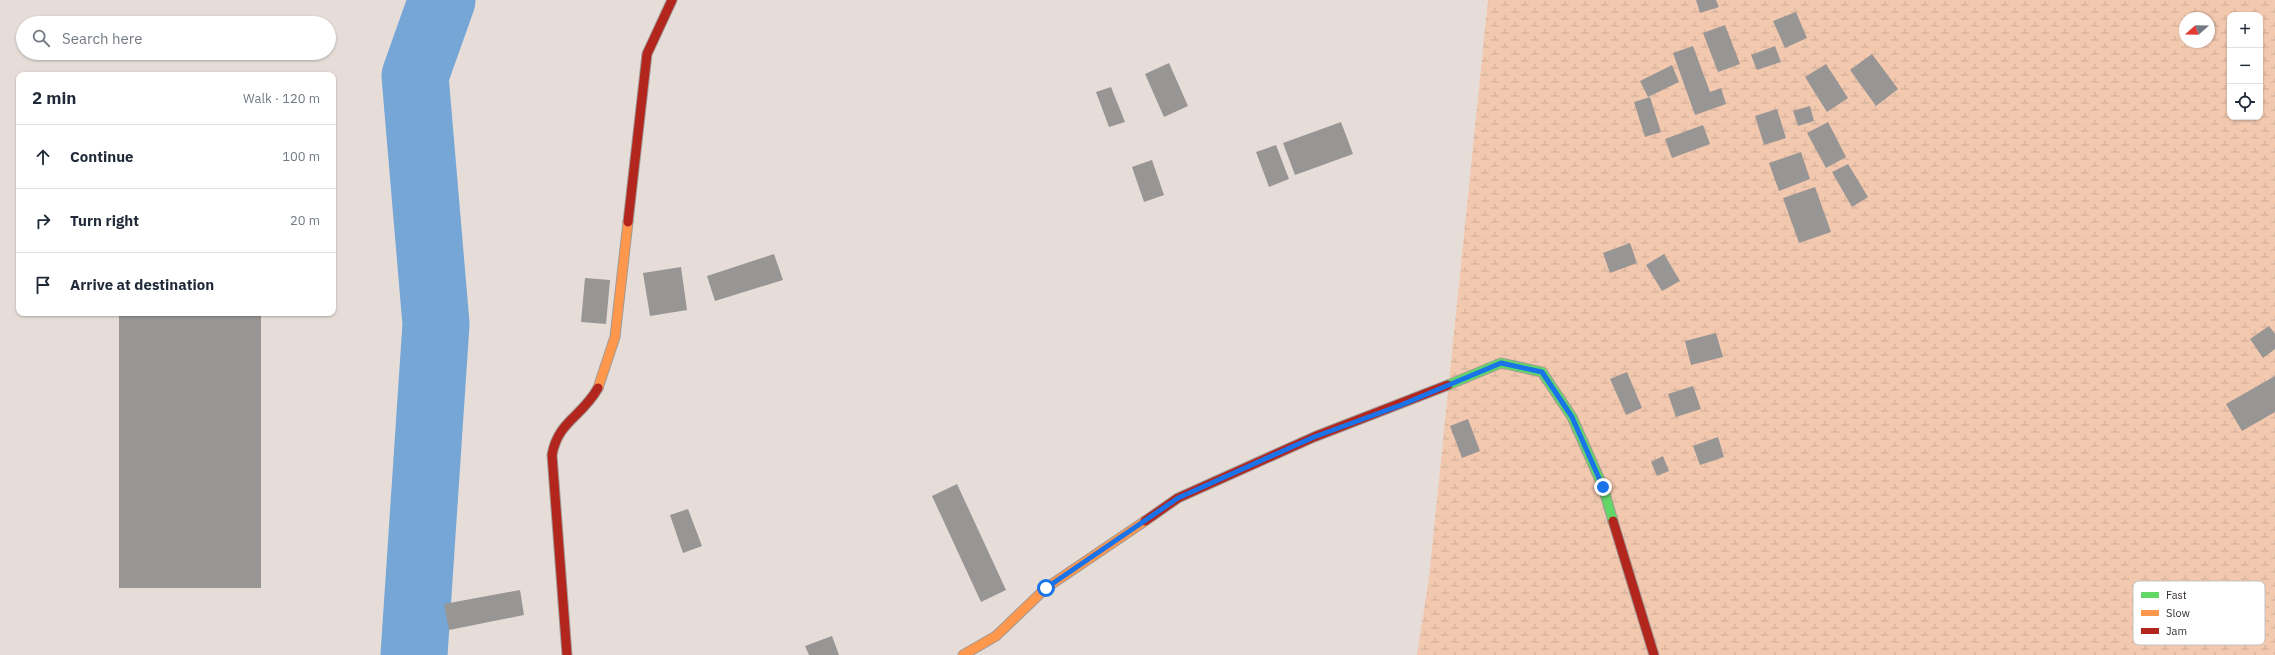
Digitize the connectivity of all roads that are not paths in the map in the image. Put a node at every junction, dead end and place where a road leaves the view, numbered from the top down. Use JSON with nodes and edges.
{"nodes":[{"id":1,"x":672,"y":0,"type":"edge"},
{"id":2,"x":567,"y":655,"type":"edge"},
{"id":3,"x":963,"y":655,"type":"edge"},
{"id":4,"x":1654,"y":655,"type":"edge"}],
"edges":[{"from":1,"to":2,"type":"street"},
{"from":3,"to":4,"type":"street"}]}
